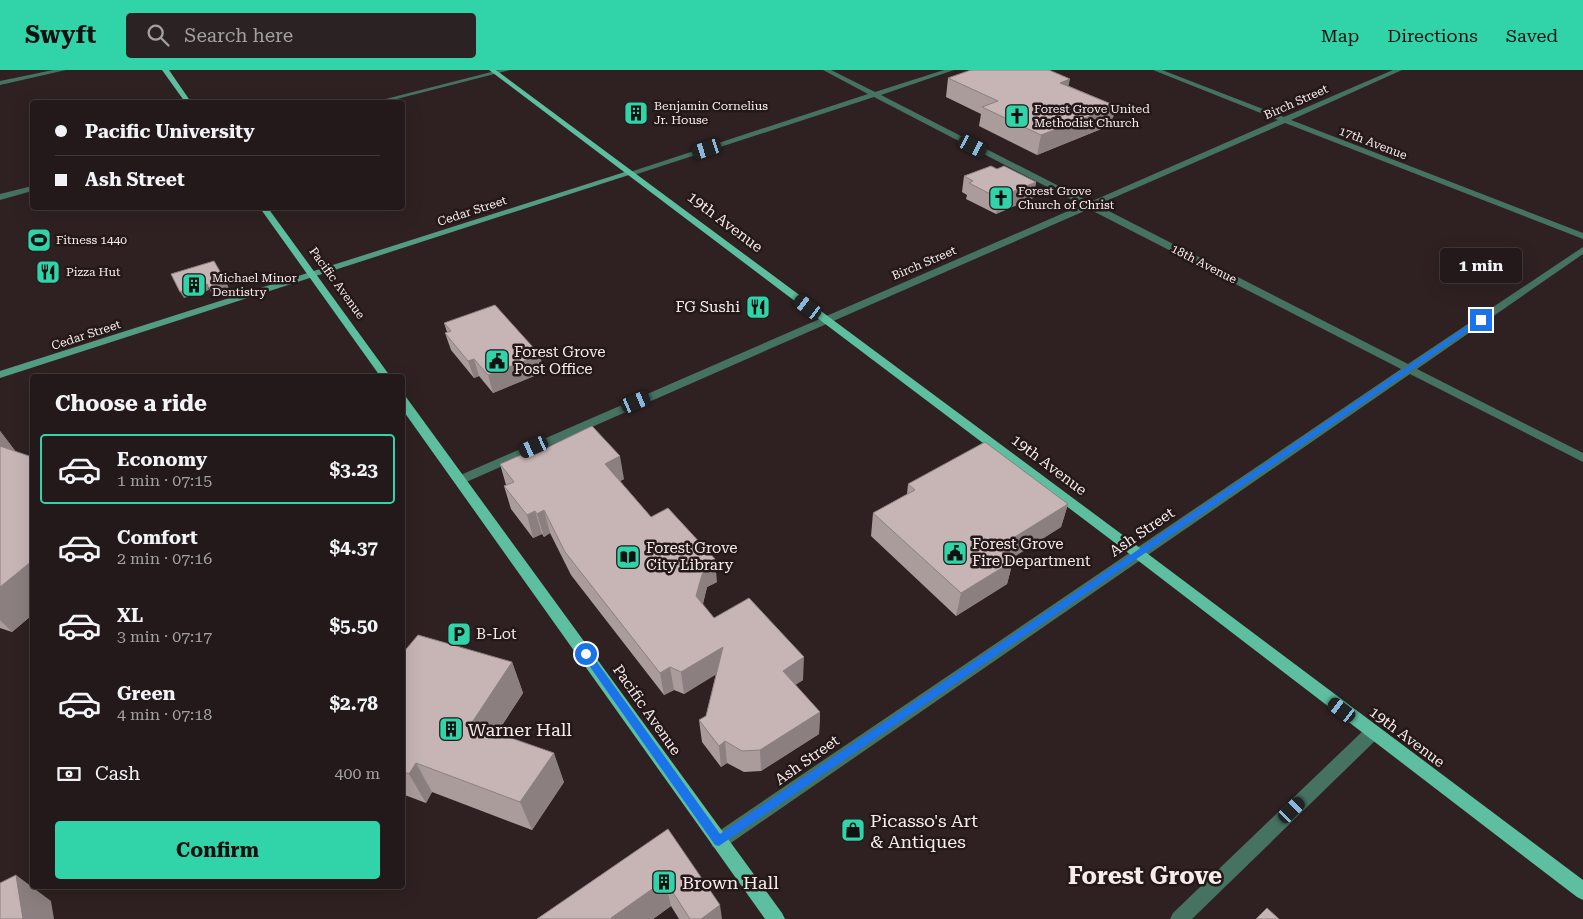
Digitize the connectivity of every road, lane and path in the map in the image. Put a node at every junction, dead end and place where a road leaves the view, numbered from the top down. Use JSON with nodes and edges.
{"nodes":[{"id":1,"x":63,"y":70,"type":"edge"},
{"id":2,"x":165,"y":70,"type":"edge"},
{"id":3,"x":507,"y":70,"type":"edge"},
{"id":4,"x":826,"y":70,"type":"edge"},
{"id":5,"x":951,"y":70,"type":"edge"},
{"id":6,"x":1156,"y":70,"type":"edge"},
{"id":7,"x":1399,"y":70,"type":"edge"},
{"id":8,"x":494,"y":71,"type":"edge"},
{"id":9,"x":0,"y":83,"type":"edge"},
{"id":10,"x":874,"y":94,"type":"junction"},
{"id":11,"x":187,"y":100,"type":"edge"},
{"id":12,"x":385,"y":100,"type":"edge"},
{"id":13,"x":1285,"y":120,"type":"junction"},
{"id":14,"x":631,"y":174,"type":"junction"},
{"id":15,"x":30,"y":190,"type":"edge"},
{"id":16,"x":0,"y":197,"type":"edge"},
{"id":17,"x":1089,"y":205,"type":"junction"},
{"id":18,"x":265,"y":210,"type":"edge"},
{"id":19,"x":1583,"y":236,"type":"edge"},
{"id":20,"x":1583,"y":250,"type":"edge"},
{"id":21,"x":313,"y":276,"type":"junction"},
{"id":22,"x":826,"y":320,"type":"junction"},
{"id":23,"x":1409,"y":369,"type":"junction"},
{"id":24,"x":384,"y":374,"type":"edge"},
{"id":25,"x":0,"y":375,"type":"edge"},
{"id":26,"x":405,"y":404,"type":"edge"},
{"id":27,"x":1583,"y":458,"type":"edge"},
{"id":28,"x":460,"y":480,"type":"junction"},
{"id":29,"x":1138,"y":554,"type":"junction"},
{"id":30,"x":1372,"y":733,"type":"junction"},
{"id":31,"x":719,"y":841,"type":"junction"},
{"id":32,"x":1583,"y":891,"type":"edge"},
{"id":33,"x":776,"y":919,"type":"edge"},
{"id":34,"x":1179,"y":919,"type":"edge"}],
"edges":[{"from":1,"to":9,"type":"street"},
{"from":2,"to":11,"type":"main road"},
{"from":3,"to":8,"type":"street"},
{"from":4,"to":10,"type":"street","name":"18th Avenue"},
{"from":5,"to":10,"type":"street","name":"Cedar Street"},
{"from":6,"to":13,"type":"street","name":"17th Avenue"},
{"from":7,"to":13,"type":"street","name":"Birch Street"},
{"from":8,"to":12,"type":"street"},
{"from":8,"to":14,"type":"main road","name":"19th Avenue"},
{"from":10,"to":14,"type":"street","name":"Cedar Street"},
{"from":10,"to":17,"type":"street","name":"18th Avenue"},
{"from":13,"to":17,"type":"street","name":"Birch Street"},
{"from":13,"to":19,"type":"street","name":"17th Avenue"},
{"from":14,"to":21,"type":"street","name":"Cedar Street"},
{"from":14,"to":22,"type":"main road","name":"19th Avenue"},
{"from":15,"to":16,"type":"street"},
{"from":17,"to":22,"type":"street","name":"Birch Street"},
{"from":17,"to":23,"type":"street","name":"18th Avenue"},
{"from":18,"to":21,"type":"main road","name":"Pacific Avenue"},
{"from":20,"to":23,"type":"street","name":"Ash Street"},
{"from":21,"to":24,"type":"main road","name":"Pacific Avenue"},
{"from":21,"to":25,"type":"street","name":"Cedar Street"},
{"from":22,"to":28,"type":"street","name":"Birch Street"},
{"from":22,"to":29,"type":"main road","name":"19th Avenue"},
{"from":23,"to":27,"type":"street","name":"18th Avenue"},
{"from":23,"to":29,"type":"street","name":"Ash Street"},
{"from":26,"to":28,"type":"main road","name":"Pacific Avenue"},
{"from":28,"to":31,"type":"main road","name":"Pacific Avenue"},
{"from":29,"to":30,"type":"main road","name":"19th Avenue"},
{"from":29,"to":31,"type":"street","name":"Ash Street"},
{"from":30,"to":32,"type":"main road","name":"19th Avenue"},
{"from":30,"to":34,"type":"street"},
{"from":31,"to":33,"type":"main road","name":"Pacific Avenue"}]}
